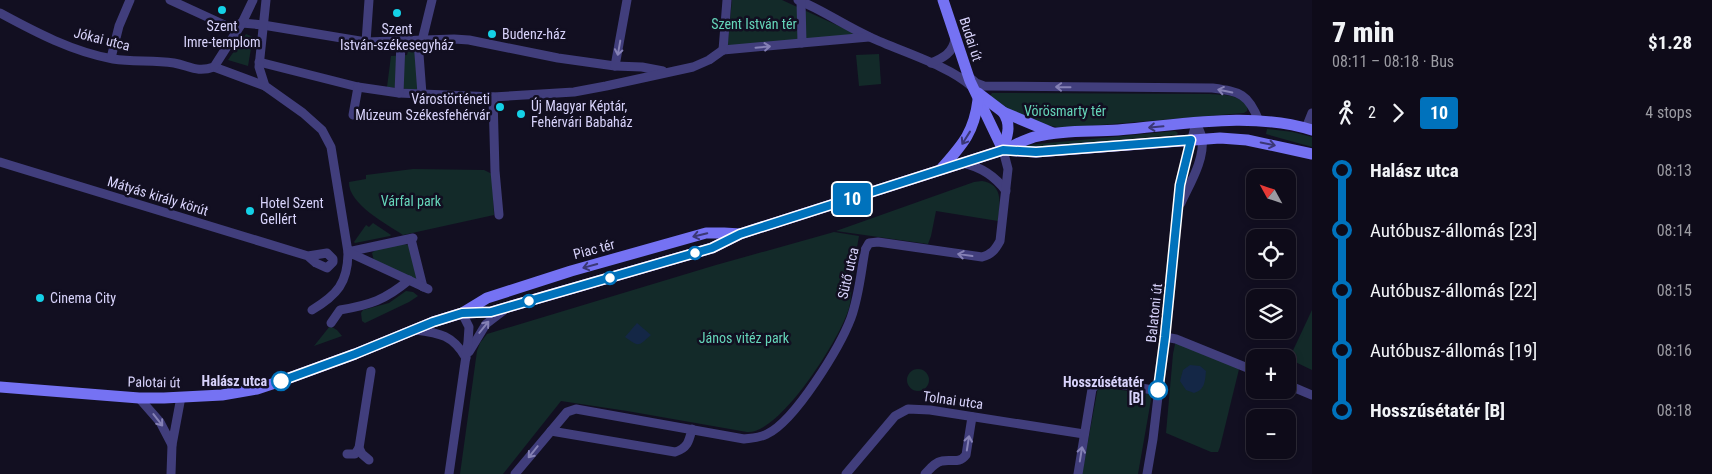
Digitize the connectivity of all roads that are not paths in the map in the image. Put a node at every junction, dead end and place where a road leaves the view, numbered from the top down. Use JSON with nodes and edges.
{"nodes":[{"id":1,"x":130,"y":0,"type":"edge"},
{"id":2,"x":170,"y":0,"type":"edge"},
{"id":3,"x":253,"y":0,"type":"edge"},
{"id":4,"x":266,"y":0,"type":"edge"},
{"id":5,"x":369,"y":0,"type":"edge"},
{"id":6,"x":432,"y":0,"type":"edge"},
{"id":7,"x":627,"y":0,"type":"edge"},
{"id":8,"x":727,"y":0,"type":"edge"},
{"id":9,"x":943,"y":0,"type":"edge"},
{"id":10,"x":799,"y":1,"type":"edge"},
{"id":11,"x":0,"y":13,"type":"edge"},
{"id":12,"x":242,"y":23,"type":"junction"},
{"id":13,"x":262,"y":25,"type":"junction"},
{"id":14,"x":869,"y":37,"type":"junction"},
{"id":15,"x":955,"y":39,"type":"junction"},
{"id":16,"x":420,"y":41,"type":"junction"},
{"id":17,"x":366,"y":42,"type":"junction"},
{"id":18,"x":401,"y":42,"type":"junction"},
{"id":19,"x":802,"y":43,"type":"junction"},
{"id":20,"x":723,"y":50,"type":"junction"},
{"id":21,"x":111,"y":58,"type":"junction"},
{"id":22,"x":259,"y":62,"type":"junction"},
{"id":23,"x":931,"y":63,"type":"junction"},
{"id":24,"x":616,"y":66,"type":"junction"},
{"id":25,"x":214,"y":67,"type":"junction"},
{"id":26,"x":667,"y":71,"type":"junction"},
{"id":27,"x":968,"y":75,"type":"junction"},
{"id":28,"x":265,"y":86,"type":"junction"},
{"id":29,"x":358,"y":87,"type":"junction"},
{"id":30,"x":973,"y":88,"type":"junction"},
{"id":31,"x":399,"y":93,"type":"junction"},
{"id":32,"x":422,"y":94,"type":"junction"},
{"id":33,"x":492,"y":97,"type":"junction"},
{"id":34,"x":978,"y":100,"type":"junction"},
{"id":35,"x":1003,"y":112,"type":"junction"},
{"id":36,"x":1312,"y":112,"type":"edge"},
{"id":37,"x":353,"y":115,"type":"dead end"},
{"id":38,"x":1259,"y":121,"type":"junction"},
{"id":39,"x":1196,"y":123,"type":"junction"},
{"id":40,"x":1309,"y":129,"type":"edge"},
{"id":41,"x":1055,"y":133,"type":"junction"},
{"id":42,"x":1197,"y":139,"type":"junction"},
{"id":43,"x":1003,"y":150,"type":"junction"},
{"id":44,"x":1312,"y":154,"type":"edge"},
{"id":45,"x":0,"y":162,"type":"edge"},
{"id":46,"x":963,"y":163,"type":"junction"},
{"id":47,"x":940,"y":170,"type":"junction"},
{"id":48,"x":1006,"y":191,"type":"junction"},
{"id":49,"x":499,"y":215,"type":"dead end"},
{"id":50,"x":740,"y":234,"type":"junction"},
{"id":51,"x":348,"y":252,"type":"junction"},
{"id":52,"x":308,"y":256,"type":"dead end"},
{"id":53,"x":409,"y":280,"type":"junction"},
{"id":54,"x":329,"y":300,"type":"junction"},
{"id":55,"x":512,"y":306,"type":"junction"},
{"id":56,"x":312,"y":310,"type":"dead end"},
{"id":57,"x":340,"y":310,"type":"junction"},
{"id":58,"x":462,"y":313,"type":"junction"},
{"id":59,"x":331,"y":323,"type":"dead end"},
{"id":60,"x":414,"y":330,"type":"junction"},
{"id":61,"x":1165,"y":337,"type":"junction"},
{"id":62,"x":389,"y":340,"type":"joint"},
{"id":63,"x":466,"y":359,"type":"junction"},
{"id":64,"x":1246,"y":367,"type":"edge"},
{"id":65,"x":371,"y":371,"type":"dead end"},
{"id":66,"x":0,"y":387,"type":"edge"},
{"id":67,"x":1296,"y":388,"type":"edge"},
{"id":68,"x":1158,"y":390,"type":"junction"},
{"id":69,"x":1312,"y":395,"type":"edge"},
{"id":70,"x":140,"y":398,"type":"junction"},
{"id":71,"x":181,"y":398,"type":"junction"},
{"id":72,"x":972,"y":417,"type":"junction"},
{"id":73,"x":692,"y":429,"type":"junction"},
{"id":74,"x":551,"y":430,"type":"junction"},
{"id":75,"x":1084,"y":434,"type":"junction"},
{"id":76,"x":172,"y":445,"type":"junction"},
{"id":77,"x":359,"y":448,"type":"junction"},
{"id":78,"x":347,"y":454,"type":"dead end"},
{"id":79,"x":369,"y":460,"type":"dead end"},
{"id":80,"x":171,"y":474,"type":"edge"},
{"id":81,"x":449,"y":474,"type":"edge"},
{"id":82,"x":515,"y":474,"type":"edge"},
{"id":83,"x":846,"y":474,"type":"edge"},
{"id":84,"x":925,"y":474,"type":"edge"},
{"id":85,"x":1078,"y":474,"type":"edge"},
{"id":86,"x":1147,"y":474,"type":"edge"}],
"edges":[{"from":1,"to":21,"type":"street"},
{"from":2,"to":12,"type":"street"},
{"from":3,"to":12,"type":"street"},
{"from":4,"to":13,"type":"street"},
{"from":5,"to":17,"type":"street"},
{"from":6,"to":16,"type":"street"},
{"from":7,"to":24,"type":"street","one_way":true},
{"from":8,"to":20,"type":"street"},
{"from":9,"to":15,"type":"main road","name":"Budai út"},
{"from":10,"to":14,"type":"street"},
{"from":10,"to":19,"type":"street"},
{"from":11,"to":21,"type":"street","name":"Jókai utca"},
{"from":12,"to":13,"type":"street"},
{"from":12,"to":25,"type":"street"},
{"from":13,"to":17,"type":"street"},
{"from":13,"to":22,"type":"street"},
{"from":14,"to":19,"type":"street"},
{"from":14,"to":23,"type":"street"},
{"from":15,"to":23,"type":"street"},
{"from":15,"to":27,"type":"main road","name":"Budai út"},
{"from":16,"to":18,"type":"street"},
{"from":16,"to":24,"type":"street"},
{"from":16,"to":32,"type":"street"},
{"from":17,"to":18,"type":"street"},
{"from":18,"to":31,"type":"street"},
{"from":20,"to":19,"type":"street","one_way":true},
{"from":20,"to":26,"type":"street"},
{"from":21,"to":25,"type":"street","name":"Jókai utca"},
{"from":22,"to":28,"type":"street"},
{"from":22,"to":29,"type":"street"},
{"from":23,"to":30,"type":"street"},
{"from":24,"to":26,"type":"street"},
{"from":25,"to":28,"type":"street"},
{"from":26,"to":33,"type":"street"},
{"from":27,"to":30,"type":"main road","name":"Budai út"},
{"from":38,"to":27,"type":"street","one_way":true},
{"from":28,"to":51,"type":"street"},
{"from":29,"to":31,"type":"street"},
{"from":29,"to":37,"type":"street"},
{"from":30,"to":34,"type":"main road","name":"Budai út"},
{"from":30,"to":35,"type":"main road","name":"Budai út"},
{"from":31,"to":32,"type":"street"},
{"from":32,"to":33,"type":"street"},
{"from":33,"to":49,"type":"street"},
{"from":34,"to":43,"type":"main road","name":"Budai út"},
{"from":34,"to":47,"type":"main road","one_way":true},
{"from":35,"to":41,"type":"main road","name":"Budai út"},
{"from":35,"to":43,"type":"main road"},
{"from":36,"to":40,"type":"street"},
{"from":38,"to":39,"type":"main road"},
{"from":38,"to":40,"type":"main road"},
{"from":39,"to":41,"type":"main road","one_way":true},
{"from":39,"to":42,"type":"street","name":"Balatoni út"},
{"from":41,"to":43,"type":"main road"},
{"from":42,"to":43,"type":"main road"},
{"from":42,"to":44,"type":"main road","one_way":true},
{"from":42,"to":61,"type":"street","name":"Balatoni út"},
{"from":43,"to":46,"type":"main road","name":"Piac tér"},
{"from":43,"to":48,"type":"street","name":"Sütő utca"},
{"from":45,"to":52,"type":"street","name":"Mátyás király körút"},
{"from":46,"to":47,"type":"main road","name":"Piac tér"},
{"from":46,"to":48,"type":"street"},
{"from":47,"to":50,"type":"main road","name":"Piac tér"},
{"from":48,"to":73,"type":"street","name":"Sütő utca","one_way":true},
{"from":50,"to":55,"type":"main road","name":"Piac tér"},
{"from":50,"to":58,"type":"main road","name":"Piac tér","one_way":true},
{"from":51,"to":53,"type":"street"},
{"from":51,"to":53,"type":"street"},
{"from":51,"to":54,"type":"street"},
{"from":53,"to":57,"type":"street"},
{"from":54,"to":56,"type":"street"},
{"from":54,"to":57,"type":"street"},
{"from":55,"to":58,"type":"main road","name":"Piac tér"},
{"from":63,"to":55,"type":"street","one_way":true},
{"from":57,"to":59,"type":"street"},
{"from":58,"to":60,"type":"main road","name":"Piac tér"},
{"from":58,"to":63,"type":"street"},
{"from":60,"to":62,"type":"main road","name":"Piac tér"},
{"from":60,"to":63,"type":"street"},
{"from":61,"to":64,"type":"street"},
{"from":61,"to":68,"type":"street","name":"Balatoni út"},
{"from":62,"to":71,"type":"main road","name":"Palotai út"},
{"from":63,"to":81,"type":"street"},
{"from":65,"to":77,"type":"street"},
{"from":66,"to":70,"type":"main road","name":"Palotai út"},
{"from":67,"to":69,"type":"street"},
{"from":68,"to":75,"type":"street"},
{"from":68,"to":86,"type":"street","name":"Balatoni út"},
{"from":70,"to":71,"type":"main road","name":"Palotai út"},
{"from":70,"to":76,"type":"street","one_way":true},
{"from":71,"to":76,"type":"street"},
{"from":72,"to":75,"type":"street","name":"Tolnai utca"},
{"from":72,"to":83,"type":"street","name":"Tolnai utca"},
{"from":84,"to":72,"type":"street","one_way":true},
{"from":73,"to":74,"type":"street","name":"Sütő utca"},
{"from":73,"to":74,"type":"street"},
{"from":74,"to":82,"type":"street","name":"Sütő utca","one_way":true},
{"from":85,"to":75,"type":"street","one_way":true},
{"from":76,"to":80,"type":"street"},
{"from":77,"to":78,"type":"street"},
{"from":77,"to":79,"type":"street"}]}
